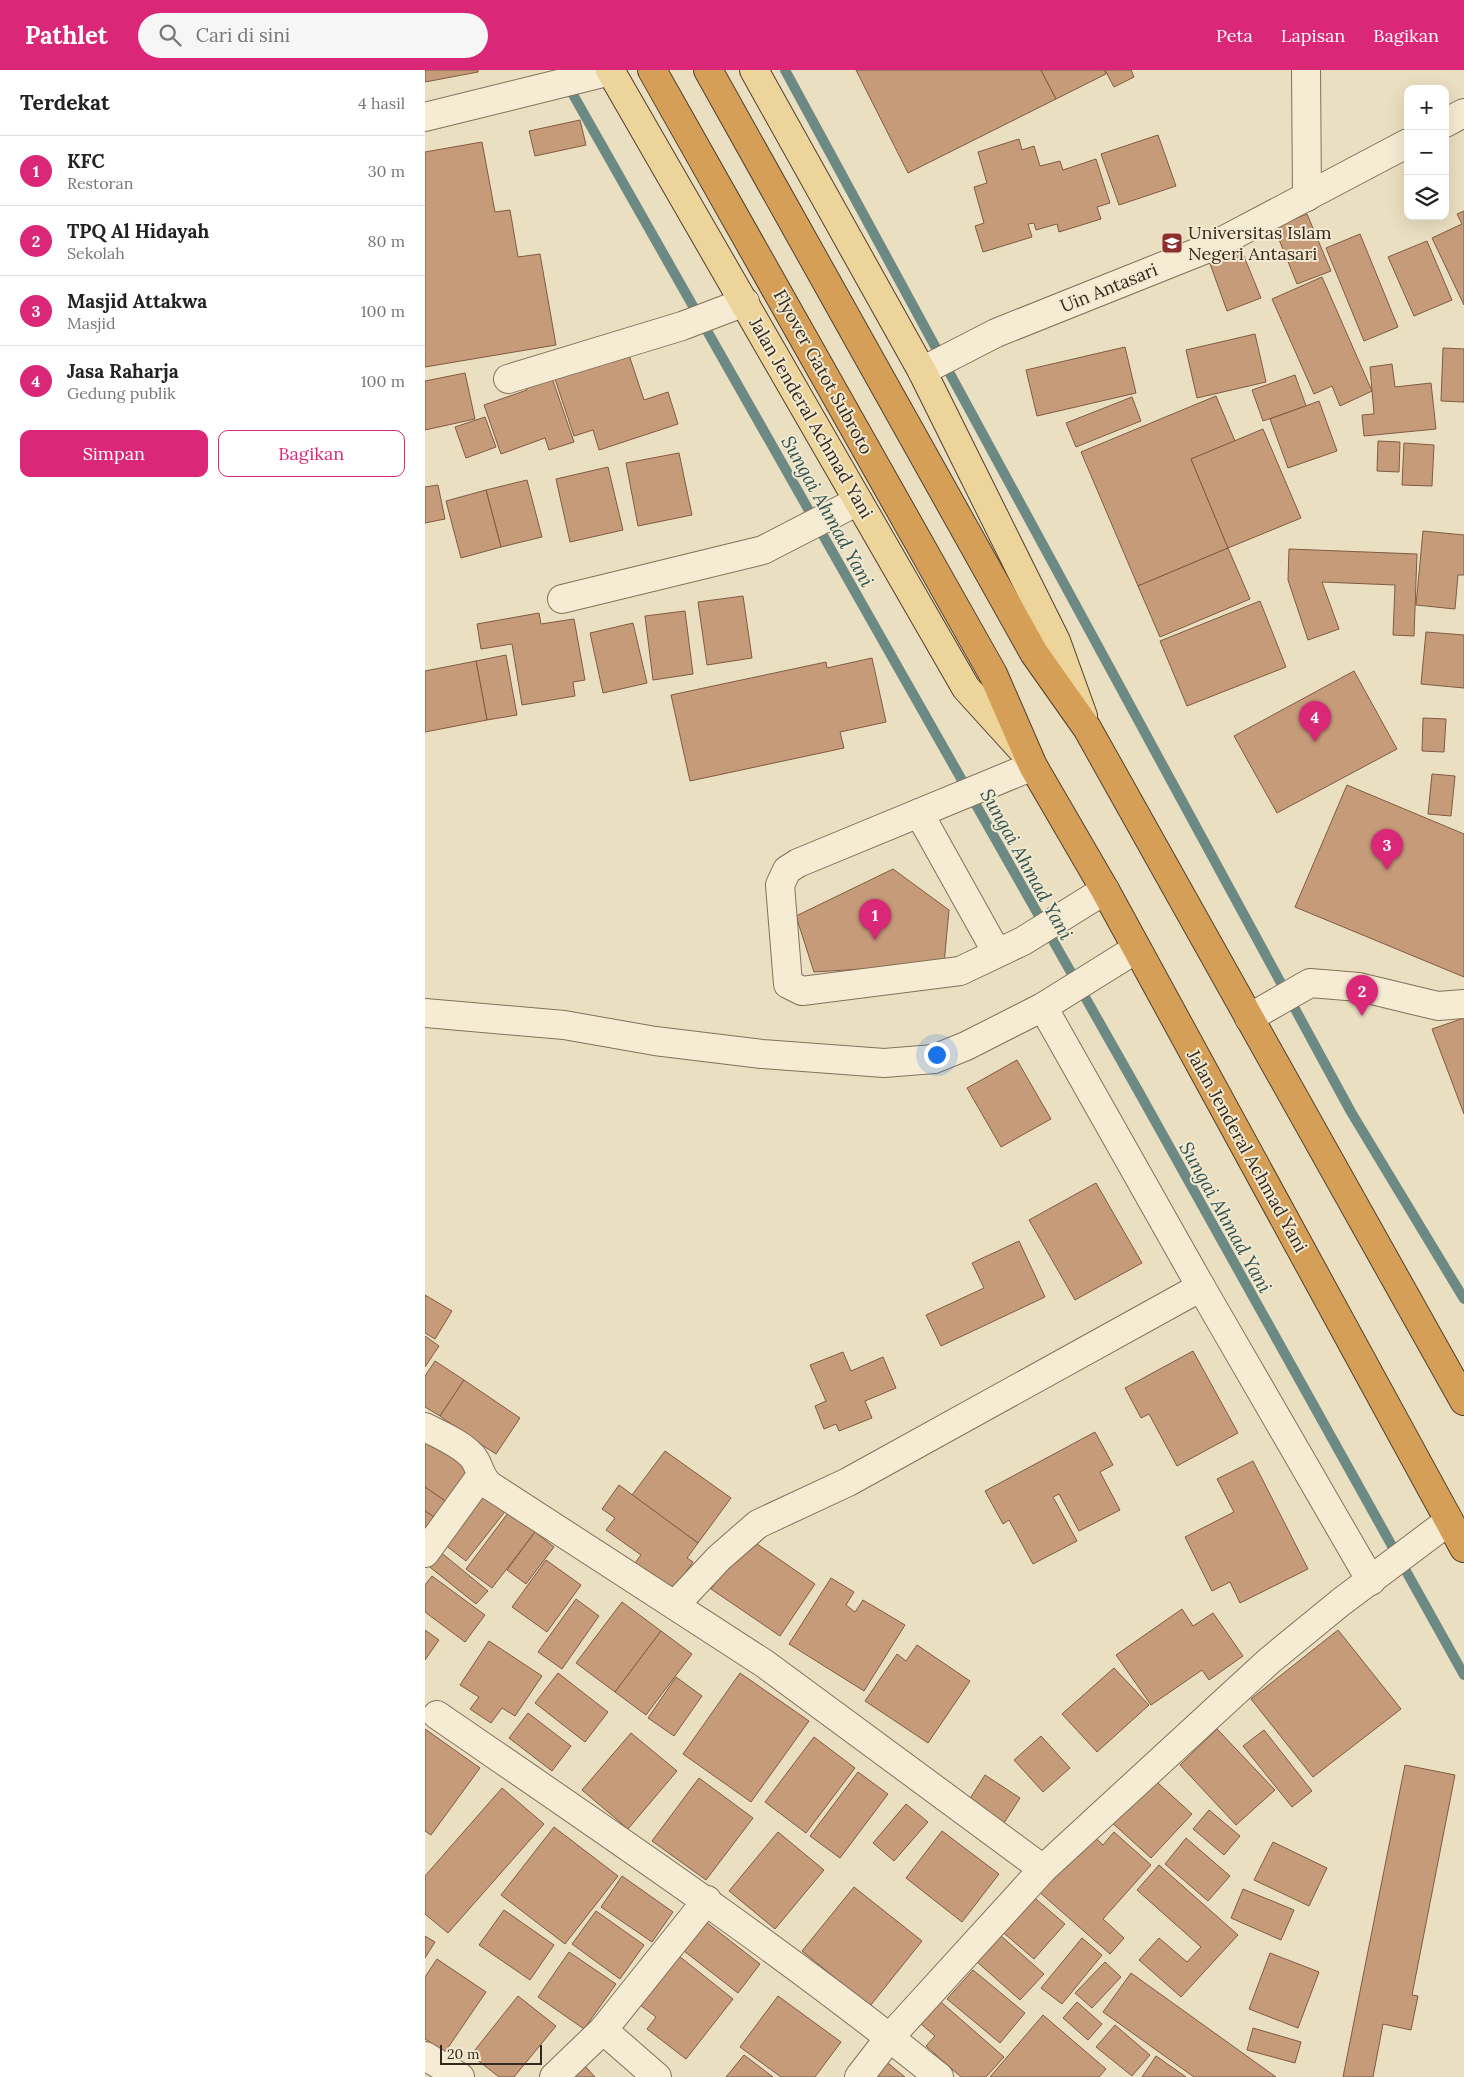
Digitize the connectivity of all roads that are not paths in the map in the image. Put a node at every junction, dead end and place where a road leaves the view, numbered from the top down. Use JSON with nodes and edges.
{"nodes":[{"id":1,"x":652,"y":70,"type":"edge"},
{"id":2,"x":708,"y":70,"type":"edge"},
{"id":3,"x":754,"y":70,"type":"edge"},
{"id":4,"x":1307,"y":70,"type":"edge"},
{"id":5,"x":603,"y":73,"type":"edge"},
{"id":6,"x":1464,"y":113,"type":"edge"},
{"id":7,"x":425,"y":117,"type":"edge"},
{"id":8,"x":1449,"y":121,"type":"edge"},
{"id":9,"x":1404,"y":145,"type":"edge"},
{"id":10,"x":1307,"y":197,"type":"junction"},
{"id":11,"x":733,"y":308,"type":"junction"},
{"id":12,"x":929,"y":367,"type":"junction"},
{"id":13,"x":508,"y":379,"type":"dead end"},
{"id":14,"x":858,"y":501,"type":"junction"},
{"id":15,"x":562,"y":599,"type":"dead end"},
{"id":16,"x":993,"y":674,"type":"joint"},
{"id":17,"x":1087,"y":728,"type":"junction"},
{"id":18,"x":1030,"y":761,"type":"junction"},
{"id":19,"x":932,"y":808,"type":"junction"},
{"id":20,"x":1105,"y":890,"type":"junction"},
{"id":21,"x":1136,"y":950,"type":"junction"},
{"id":22,"x":997,"y":953,"type":"junction"},
{"id":23,"x":1050,"y":1003,"type":"junction"},
{"id":24,"x":1464,"y":1004,"type":"edge"},
{"id":25,"x":425,"y":1013,"type":"edge"},
{"id":26,"x":1249,"y":1018,"type":"junction"},
{"id":27,"x":1201,"y":1286,"type":"junction"},
{"id":28,"x":1464,"y":1401,"type":"edge"},
{"id":29,"x":425,"y":1426,"type":"edge"},
{"id":30,"x":481,"y":1477,"type":"junction"},
{"id":31,"x":1449,"y":1521,"type":"junction"},
{"id":32,"x":1464,"y":1548,"type":"edge"},
{"id":33,"x":425,"y":1553,"type":"edge"},
{"id":34,"x":1371,"y":1580,"type":"junction"},
{"id":35,"x":675,"y":1605,"type":"junction"},
{"id":36,"x":437,"y":1714,"type":"dead end"},
{"id":37,"x":1043,"y":1868,"type":"junction"},
{"id":38,"x":707,"y":1900,"type":"junction"},
{"id":39,"x":603,"y":2030,"type":"junction"},
{"id":40,"x":890,"y":2037,"type":"junction"},
{"id":41,"x":425,"y":2056,"type":"edge"},
{"id":42,"x":461,"y":2077,"type":"edge"},
{"id":43,"x":554,"y":2077,"type":"edge"},
{"id":44,"x":657,"y":2077,"type":"edge"},
{"id":45,"x":859,"y":2077,"type":"edge"},
{"id":46,"x":939,"y":2077,"type":"edge"}],
"edges":[{"from":1,"to":16,"type":"highway","name":"Flyover Gatot Subroto"},
{"from":2,"to":17,"type":"highway"},
{"from":3,"to":12,"type":"main road"},
{"from":4,"to":10,"type":"street"},
{"from":5,"to":7,"type":"street"},
{"from":5,"to":11,"type":"main road","name":"Jalan Jenderal Achmad Yani"},
{"from":6,"to":8,"type":"street"},
{"from":9,"to":10,"type":"street","name":"Uin Antasari"},
{"from":10,"to":12,"type":"street","name":"Uin Antasari"},
{"from":11,"to":13,"type":"street"},
{"from":11,"to":14,"type":"main road","name":"Jalan Jenderal Achmad Yani"},
{"from":12,"to":17,"type":"main road"},
{"from":14,"to":15,"type":"street"},
{"from":14,"to":18,"type":"main road","name":"Jalan Jenderal Achmad Yani"},
{"from":16,"to":18,"type":"highway","name":"Jalan Jenderal Achmad Yani"},
{"from":17,"to":26,"type":"highway"},
{"from":18,"to":19,"type":"street"},
{"from":18,"to":20,"type":"highway","name":"Jalan Jenderal Achmad Yani"},
{"from":19,"to":22,"type":"street"},
{"from":19,"to":22,"type":"street"},
{"from":20,"to":21,"type":"highway","name":"Jalan Jenderal Achmad Yani"},
{"from":20,"to":22,"type":"street"},
{"from":21,"to":23,"type":"street"},
{"from":21,"to":31,"type":"highway","name":"Jalan Jenderal Achmad Yani"},
{"from":23,"to":25,"type":"street"},
{"from":23,"to":27,"type":"street"},
{"from":24,"to":26,"type":"street"},
{"from":26,"to":28,"type":"highway"},
{"from":27,"to":34,"type":"street"},
{"from":27,"to":35,"type":"street"},
{"from":29,"to":30,"type":"street"},
{"from":30,"to":33,"type":"street"},
{"from":30,"to":35,"type":"street"},
{"from":31,"to":32,"type":"highway","name":"Jalan Jenderal Achmad Yani"},
{"from":31,"to":34,"type":"street"},
{"from":34,"to":37,"type":"street"},
{"from":35,"to":37,"type":"street"},
{"from":36,"to":38,"type":"street"},
{"from":37,"to":40,"type":"street"},
{"from":38,"to":39,"type":"street"},
{"from":38,"to":40,"type":"street"},
{"from":39,"to":43,"type":"street"},
{"from":39,"to":44,"type":"street"},
{"from":40,"to":45,"type":"street"},
{"from":40,"to":46,"type":"street"},
{"from":41,"to":42,"type":"street"}]}
